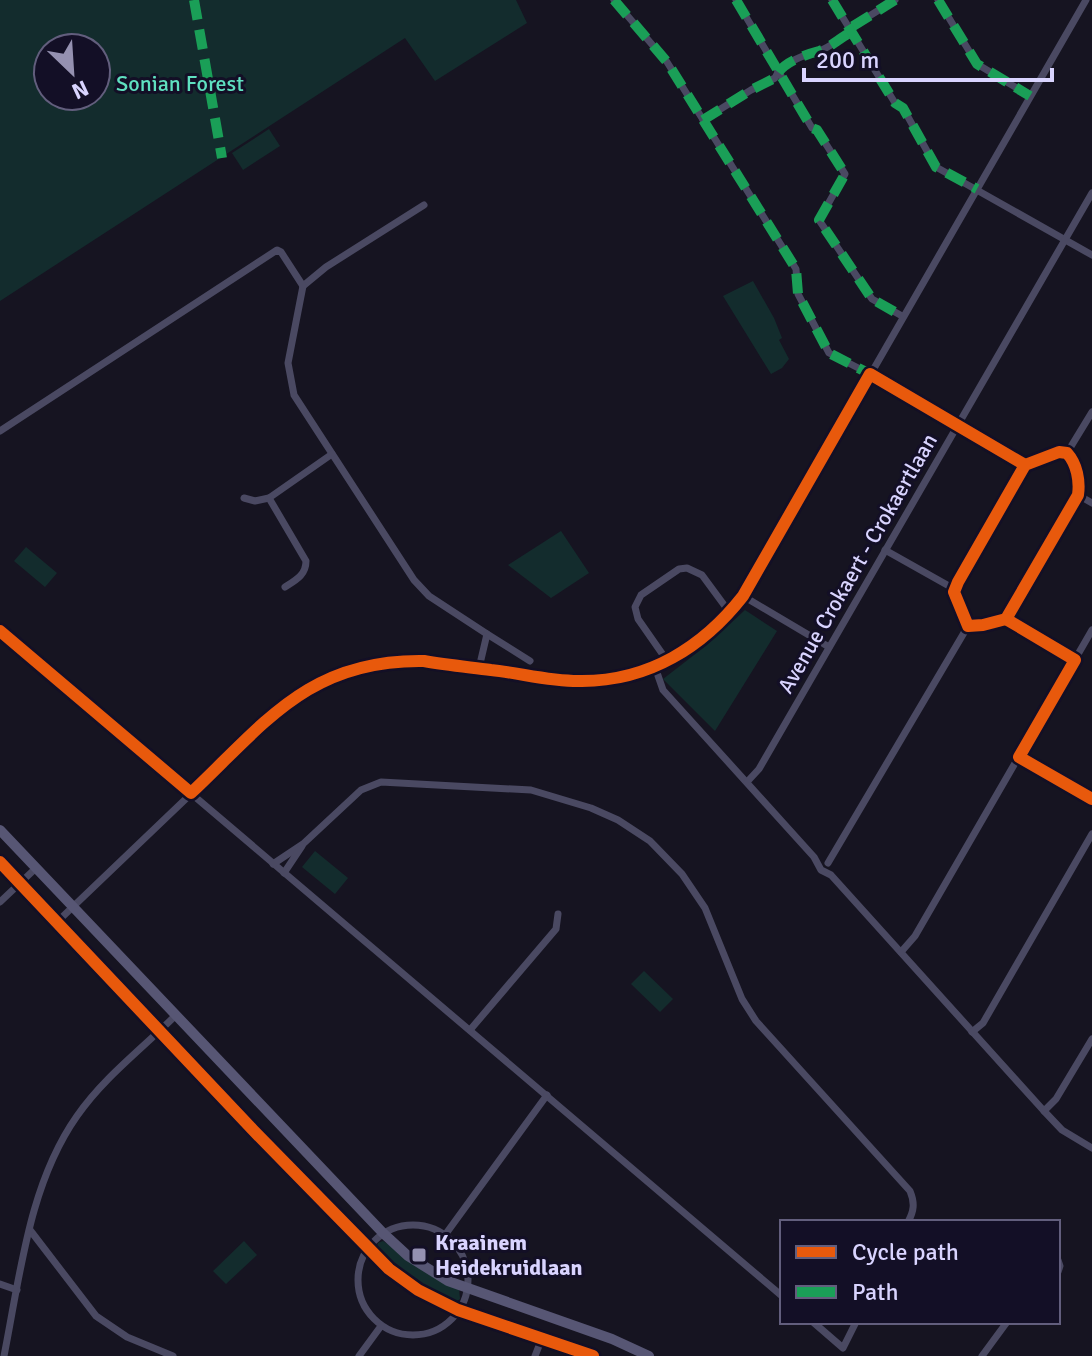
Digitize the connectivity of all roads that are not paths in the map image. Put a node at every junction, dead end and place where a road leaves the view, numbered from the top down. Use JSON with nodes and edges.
{"nodes":[{"id":1,"x":614,"y":0,"type":"edge"},
{"id":2,"x":736,"y":0,"type":"edge"},
{"id":3,"x":832,"y":0,"type":"edge"},
{"id":4,"x":895,"y":0,"type":"edge"},
{"id":5,"x":938,"y":0,"type":"edge"},
{"id":6,"x":1086,"y":0,"type":"edge"},
{"id":7,"x":850,"y":28,"type":"junction"},
{"id":8,"x":778,"y":71,"type":"junction"},
{"id":9,"x":1030,"y":96,"type":"junction"},
{"id":10,"x":703,"y":120,"type":"junction"},
{"id":11,"x":977,"y":189,"type":"junction"},
{"id":12,"x":1092,"y":193,"type":"edge"},
{"id":13,"x":424,"y":205,"type":"dead end"},
{"id":14,"x":1065,"y":240,"type":"junction"},
{"id":15,"x":1092,"y":255,"type":"edge"},
{"id":16,"x":303,"y":286,"type":"junction"},
{"id":17,"x":902,"y":316,"type":"junction"},
{"id":18,"x":870,"y":374,"type":"junction"},
{"id":19,"x":1092,"y":412,"type":"edge"},
{"id":20,"x":958,"y":425,"type":"junction"},
{"id":21,"x":0,"y":431,"type":"edge"},
{"id":22,"x":1067,"y":453,"type":"junction"},
{"id":23,"x":332,"y":454,"type":"junction"},
{"id":24,"x":1025,"y":465,"type":"junction"},
{"id":25,"x":1078,"y":495,"type":"junction"},
{"id":26,"x":244,"y":498,"type":"dead end"},
{"id":27,"x":269,"y":498,"type":"junction"},
{"id":28,"x":1092,"y":503,"type":"edge"},
{"id":29,"x":885,"y":550,"type":"junction"},
{"id":30,"x":285,"y":587,"type":"dead end"},
{"id":31,"x":954,"y":592,"type":"junction"},
{"id":32,"x":743,"y":596,"type":"junction"},
{"id":33,"x":730,"y":613,"type":"junction"},
{"id":34,"x":1006,"y":619,"type":"junction"},
{"id":35,"x":968,"y":626,"type":"junction"},
{"id":36,"x":1092,"y":630,"type":"edge"},
{"id":37,"x":0,"y":631,"type":"edge"},
{"id":38,"x":487,"y":634,"type":"junction"},
{"id":39,"x":829,"y":647,"type":"junction"},
{"id":40,"x":1075,"y":660,"type":"junction"},
{"id":41,"x":530,"y":661,"type":"dead end"},
{"id":42,"x":668,"y":662,"type":"junction"},
{"id":43,"x":655,"y":667,"type":"junction"},
{"id":44,"x":479,"y":668,"type":"junction"},
{"id":45,"x":1019,"y":757,"type":"junction"},
{"id":46,"x":747,"y":782,"type":"junction"},
{"id":47,"x":191,"y":793,"type":"junction"},
{"id":48,"x":1092,"y":799,"type":"edge"},
{"id":49,"x":0,"y":830,"type":"edge"},
{"id":50,"x":1092,"y":834,"type":"edge"},
{"id":51,"x":303,"y":844,"type":"junction"},
{"id":52,"x":814,"y":857,"type":"junction"},
{"id":53,"x":0,"y":862,"type":"edge"},
{"id":54,"x":828,"y":863,"type":"junction"},
{"id":55,"x":273,"y":864,"type":"junction"},
{"id":56,"x":36,"y":868,"type":"junction"},
{"id":57,"x":284,"y":873,"type":"junction"},
{"id":58,"x":831,"y":875,"type":"junction"},
{"id":59,"x":20,"y":883,"type":"junction"},
{"id":60,"x":0,"y":902,"type":"edge"},
{"id":61,"x":73,"y":907,"type":"junction"},
{"id":62,"x":558,"y":914,"type":"dead end"},
{"id":63,"x":57,"y":922,"type":"junction"},
{"id":64,"x":901,"y":952,"type":"junction"},
{"id":65,"x":176,"y":1015,"type":"junction"},
{"id":66,"x":470,"y":1030,"type":"junction"},
{"id":67,"x":160,"y":1031,"type":"junction"},
{"id":68,"x":972,"y":1032,"type":"junction"},
{"id":69,"x":1092,"y":1039,"type":"edge"},
{"id":70,"x":547,"y":1095,"type":"junction"},
{"id":71,"x":1044,"y":1111,"type":"junction"},
{"id":72,"x":1092,"y":1148,"type":"edge"},
{"id":73,"x":909,"y":1220,"type":"edge"},
{"id":74,"x":30,"y":1230,"type":"junction"},
{"id":75,"x":383,"y":1233,"type":"junction"},
{"id":76,"x":445,"y":1235,"type":"junction"},
{"id":77,"x":367,"y":1249,"type":"junction"},
{"id":78,"x":0,"y":1284,"type":"edge"},
{"id":79,"x":467,"y":1288,"type":"junction"},
{"id":80,"x":17,"y":1290,"type":"junction"},
{"id":81,"x":780,"y":1294,"type":"edge"},
{"id":82,"x":458,"y":1310,"type":"junction"},
{"id":83,"x":551,"y":1317,"type":"junction"},
{"id":84,"x":815,"y":1324,"type":"edge"},
{"id":85,"x":855,"y":1324,"type":"edge"},
{"id":86,"x":1006,"y":1324,"type":"edge"},
{"id":87,"x":381,"y":1326,"type":"junction"},
{"id":88,"x":542,"y":1338,"type":"junction"},
{"id":89,"x":150,"y":1346,"type":"junction"},
{"id":90,"x":4,"y":1356,"type":"edge"},
{"id":91,"x":148,"y":1356,"type":"edge"},
{"id":92,"x":173,"y":1356,"type":"edge"},
{"id":93,"x":359,"y":1356,"type":"edge"},
{"id":94,"x":535,"y":1356,"type":"edge"},
{"id":95,"x":593,"y":1356,"type":"edge"},
{"id":96,"x":649,"y":1356,"type":"edge"},
{"id":97,"x":982,"y":1356,"type":"edge"}],
"edges":[{"from":1,"to":10,"type":"street"},
{"from":2,"to":8,"type":"street"},
{"from":3,"to":7,"type":"street"},
{"from":4,"to":7,"type":"street"},
{"from":5,"to":9,"type":"street"},
{"from":6,"to":9,"type":"street"},
{"from":7,"to":8,"type":"street"},
{"from":7,"to":11,"type":"street"},
{"from":8,"to":10,"type":"street"},
{"from":8,"to":17,"type":"street"},
{"from":9,"to":11,"type":"street"},
{"from":10,"to":18,"type":"street"},
{"from":11,"to":14,"type":"street"},
{"from":11,"to":17,"type":"street"},
{"from":12,"to":14,"type":"street","name":"Avenue Crokaert - Crokaertlaan"},
{"from":13,"to":16,"type":"street"},
{"from":14,"to":15,"type":"street"},
{"from":14,"to":20,"type":"street","name":"Avenue Crokaert - Crokaertlaan"},
{"from":16,"to":21,"type":"street"},
{"from":16,"to":23,"type":"street"},
{"from":17,"to":18,"type":"street"},
{"from":18,"to":20,"type":"street"},
{"from":18,"to":32,"type":"street"},
{"from":19,"to":22,"type":"street"},
{"from":20,"to":24,"type":"street"},
{"from":20,"to":29,"type":"street","name":"Avenue Crokaert - Crokaertlaan"},
{"from":22,"to":24,"type":"street"},
{"from":22,"to":25,"type":"street"},
{"from":23,"to":27,"type":"street"},
{"from":23,"to":38,"type":"street"},
{"from":24,"to":31,"type":"street"},
{"from":25,"to":28,"type":"street"},
{"from":25,"to":34,"type":"street"},
{"from":26,"to":27,"type":"street"},
{"from":27,"to":30,"type":"street"},
{"from":29,"to":31,"type":"street"},
{"from":29,"to":39,"type":"street","name":"Avenue Crokaert - Crokaertlaan"},
{"from":31,"to":35,"type":"street"},
{"from":32,"to":33,"type":"street"},
{"from":32,"to":39,"type":"street"},
{"from":33,"to":42,"type":"street"},
{"from":33,"to":42,"type":"street"},
{"from":34,"to":35,"type":"street"},
{"from":34,"to":40,"type":"street"},
{"from":35,"to":54,"type":"street"},
{"from":36,"to":40,"type":"street"},
{"from":37,"to":47,"type":"street"},
{"from":38,"to":41,"type":"street"},
{"from":38,"to":44,"type":"street"},
{"from":39,"to":46,"type":"street","name":"Avenue Crokaert - Crokaertlaan"},
{"from":40,"to":45,"type":"street"},
{"from":42,"to":43,"type":"street"},
{"from":43,"to":44,"type":"street"},
{"from":43,"to":46,"type":"street"},
{"from":44,"to":47,"type":"street"},
{"from":45,"to":48,"type":"street"},
{"from":45,"to":64,"type":"street"},
{"from":46,"to":52,"type":"street"},
{"from":47,"to":55,"type":"street"},
{"from":47,"to":61,"type":"street"},
{"from":49,"to":56,"type":"street"},
{"from":50,"to":68,"type":"street"},
{"from":51,"to":55,"type":"street"},
{"from":51,"to":57,"type":"street"},
{"from":51,"to":73,"type":"street"},
{"from":52,"to":54,"type":"street"},
{"from":52,"to":58,"type":"street"},
{"from":53,"to":59,"type":"street"},
{"from":54,"to":58,"type":"street"},
{"from":55,"to":57,"type":"street"},
{"from":56,"to":59,"type":"street"},
{"from":56,"to":61,"type":"street"},
{"from":57,"to":66,"type":"street"},
{"from":58,"to":64,"type":"street"},
{"from":59,"to":60,"type":"street"},
{"from":59,"to":63,"type":"street"},
{"from":61,"to":63,"type":"street"},
{"from":61,"to":65,"type":"street"},
{"from":62,"to":66,"type":"street"},
{"from":63,"to":67,"type":"street"},
{"from":64,"to":68,"type":"street"},
{"from":65,"to":67,"type":"street"},
{"from":65,"to":75,"type":"street"},
{"from":66,"to":70,"type":"street"},
{"from":67,"to":74,"type":"street"},
{"from":67,"to":77,"type":"street"},
{"from":68,"to":71,"type":"street"},
{"from":69,"to":71,"type":"street"},
{"from":70,"to":76,"type":"street"},
{"from":70,"to":81,"type":"street"},
{"from":71,"to":72,"type":"street"},
{"from":74,"to":80,"type":"street"},
{"from":74,"to":89,"type":"street"},
{"from":75,"to":76,"type":"street"},
{"from":75,"to":77,"type":"street"},
{"from":75,"to":79,"type":"street"},
{"from":76,"to":79,"type":"street"},
{"from":77,"to":82,"type":"street"},
{"from":77,"to":87,"type":"street"},
{"from":78,"to":80,"type":"street"},
{"from":79,"to":82,"type":"street"},
{"from":79,"to":83,"type":"street"},
{"from":80,"to":90,"type":"street"},
{"from":82,"to":87,"type":"street"},
{"from":82,"to":88,"type":"street"},
{"from":83,"to":88,"type":"street"},
{"from":83,"to":96,"type":"street"},
{"from":84,"to":85,"type":"street"},
{"from":86,"to":97,"type":"street"},
{"from":87,"to":93,"type":"street"},
{"from":88,"to":94,"type":"street"},
{"from":88,"to":95,"type":"street"},
{"from":89,"to":91,"type":"street"},
{"from":89,"to":92,"type":"street"}]}
